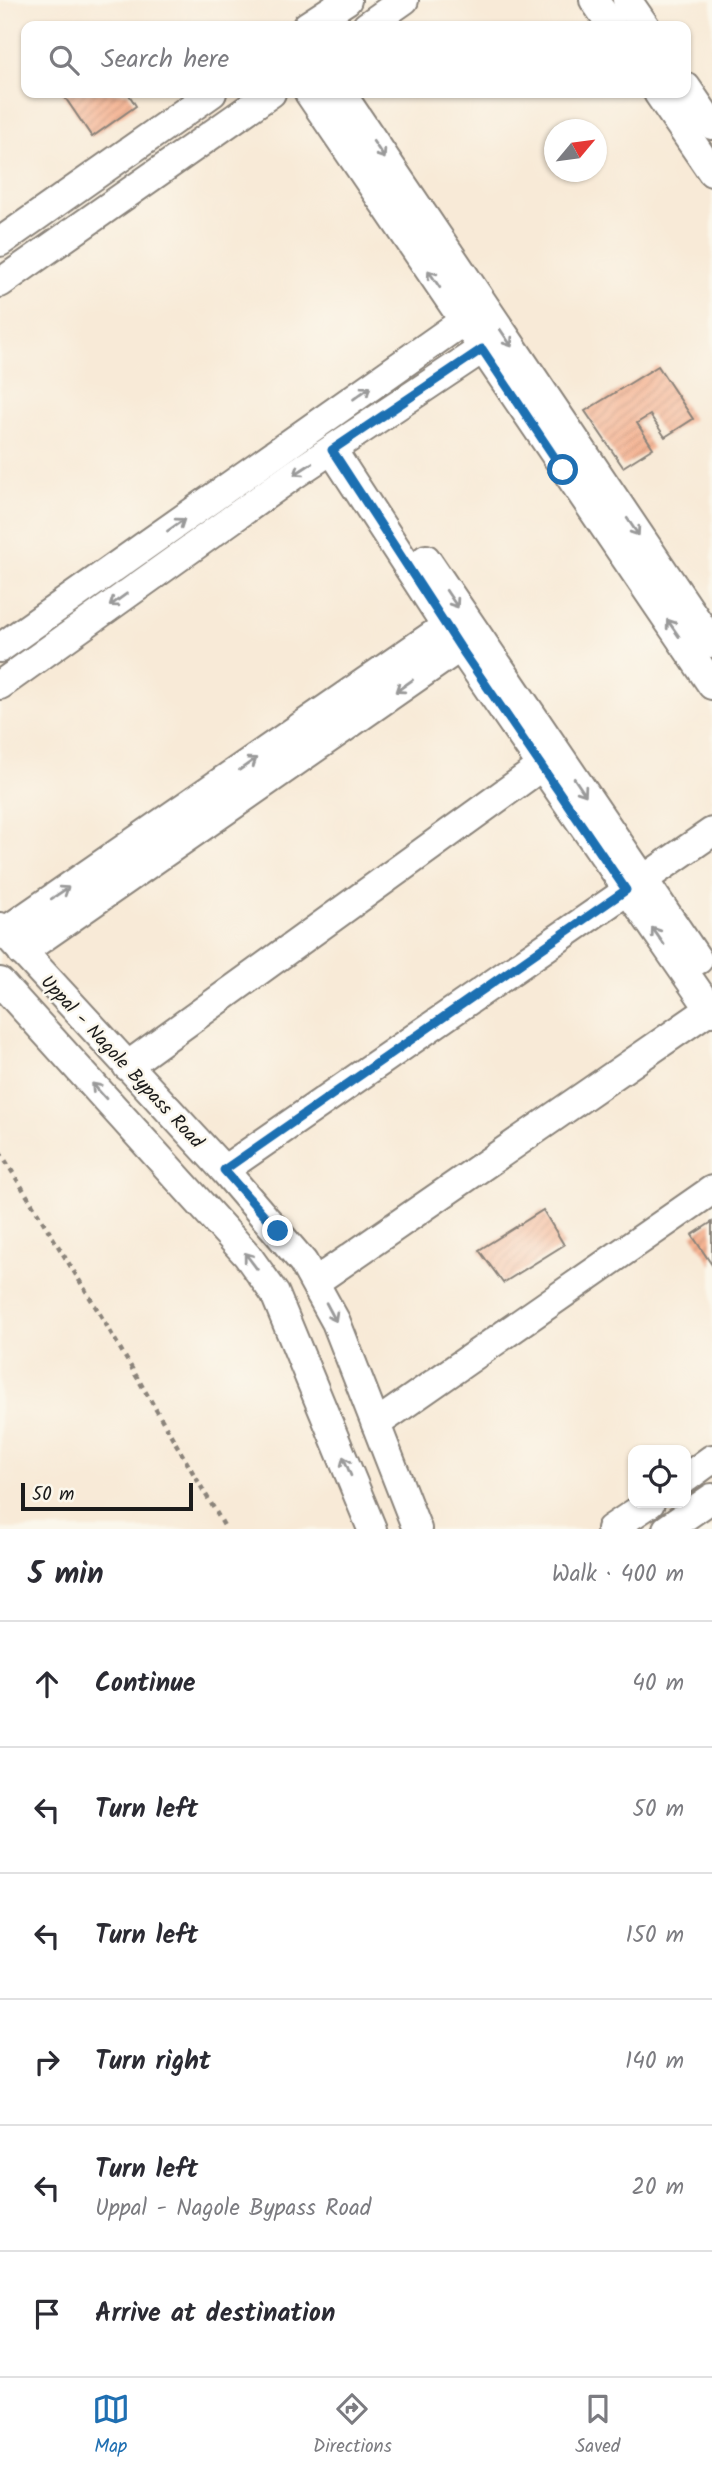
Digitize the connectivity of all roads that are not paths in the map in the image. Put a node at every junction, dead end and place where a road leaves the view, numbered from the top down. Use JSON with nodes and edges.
{"nodes":[{"id":1,"x":346,"y":0,"type":"edge"},
{"id":2,"x":404,"y":0,"type":"edge"},
{"id":3,"x":594,"y":0,"type":"edge"},
{"id":4,"x":627,"y":0,"type":"edge"},
{"id":5,"x":314,"y":21,"type":"edge"},
{"id":6,"x":374,"y":21,"type":"edge"},
{"id":7,"x":609,"y":21,"type":"edge"},
{"id":8,"x":642,"y":21,"type":"edge"},
{"id":9,"x":691,"y":94,"type":"edge"},
{"id":10,"x":205,"y":98,"type":"edge"},
{"id":11,"x":264,"y":98,"type":"edge"},
{"id":12,"x":312,"y":98,"type":"edge"},
{"id":13,"x":344,"y":98,"type":"edge"},
{"id":14,"x":661,"y":98,"type":"edge"},
{"id":15,"x":712,"y":125,"type":"edge"},
{"id":16,"x":712,"y":172,"type":"edge"},
{"id":17,"x":0,"y":242,"type":"edge"},
{"id":18,"x":0,"y":283,"type":"edge"},
{"id":19,"x":462,"y":322,"type":"junction"},
{"id":20,"x":482,"y":349,"type":"junction"},
{"id":21,"x":340,"y":445,"type":"junction"},
{"id":22,"x":453,"y":636,"type":"junction"},
{"id":23,"x":712,"y":643,"type":"edge"},
{"id":24,"x":0,"y":648,"type":"edge"},
{"id":25,"x":0,"y":685,"type":"edge"},
{"id":26,"x":712,"y":685,"type":"edge"},
{"id":27,"x":542,"y":766,"type":"junction"},
{"id":28,"x":712,"y":832,"type":"edge"},
{"id":29,"x":634,"y":885,"type":"junction"},
{"id":30,"x":9,"y":937,"type":"edge"},
{"id":31,"x":712,"y":980,"type":"edge"},
{"id":32,"x":0,"y":982,"type":"edge"},
{"id":33,"x":711,"y":1011,"type":"edge"},
{"id":34,"x":127,"y":1066,"type":"junction"},
{"id":35,"x":224,"y":1170,"type":"junction"},
{"id":36,"x":712,"y":1190,"type":"edge"},
{"id":37,"x":315,"y":1282,"type":"junction"},
{"id":38,"x":376,"y":1424,"type":"junction"},
{"id":39,"x":712,"y":1459,"type":"edge"},
{"id":40,"x":691,"y":1474,"type":"edge"},
{"id":41,"x":712,"y":1498,"type":"edge"},
{"id":42,"x":642,"y":1508,"type":"edge"},
{"id":43,"x":372,"y":1529,"type":"edge"},
{"id":44,"x":417,"y":1529,"type":"edge"},
{"id":45,"x":611,"y":1529,"type":"edge"},
{"id":46,"x":667,"y":1529,"type":"edge"}],
"edges":[{"from":1,"to":5,"type":"street"},
{"from":2,"to":6,"type":"street"},
{"from":3,"to":7,"type":"street"},
{"from":4,"to":8,"type":"street"},
{"from":9,"to":15,"type":"street"},
{"from":10,"to":17,"type":"street"},
{"from":11,"to":18,"type":"street"},
{"from":19,"to":12,"type":"street","one_way":true},
{"from":13,"to":23,"type":"street","one_way":true},
{"from":14,"to":16,"type":"street"},
{"from":19,"to":20,"type":"street"},
{"from":24,"to":19,"type":"street","one_way":true},
{"from":20,"to":21,"type":"street"},
{"from":26,"to":20,"type":"street","one_way":true},
{"from":21,"to":22,"type":"street"},
{"from":21,"to":25,"type":"street","one_way":true},
{"from":21,"to":29,"type":"street","one_way":true},
{"from":22,"to":27,"type":"street"},
{"from":22,"to":30,"type":"street"},
{"from":27,"to":29,"type":"street"},
{"from":27,"to":34,"type":"street"},
{"from":28,"to":29,"type":"street"},
{"from":29,"to":31,"type":"street"},
{"from":33,"to":29,"type":"street","one_way":true},
{"from":29,"to":35,"type":"street"},
{"from":30,"to":34,"type":"street","name":"Uppal - Nagole Bypass Road"},
{"from":43,"to":32,"type":"street","name":"Uppal - Nagole Bypass Road","one_way":true},
{"from":33,"to":37,"type":"street"},
{"from":34,"to":35,"type":"street","name":"Uppal - Nagole Bypass Road"},
{"from":35,"to":37,"type":"street","name":"Uppal - Nagole Bypass Road"},
{"from":36,"to":38,"type":"street"},
{"from":37,"to":38,"type":"street","name":"Uppal - Nagole Bypass Road","one_way":true},
{"from":38,"to":44,"type":"street","name":"Uppal - Nagole Bypass Road"},
{"from":39,"to":40,"type":"street"},
{"from":41,"to":46,"type":"street"},
{"from":42,"to":45,"type":"street"}]}
